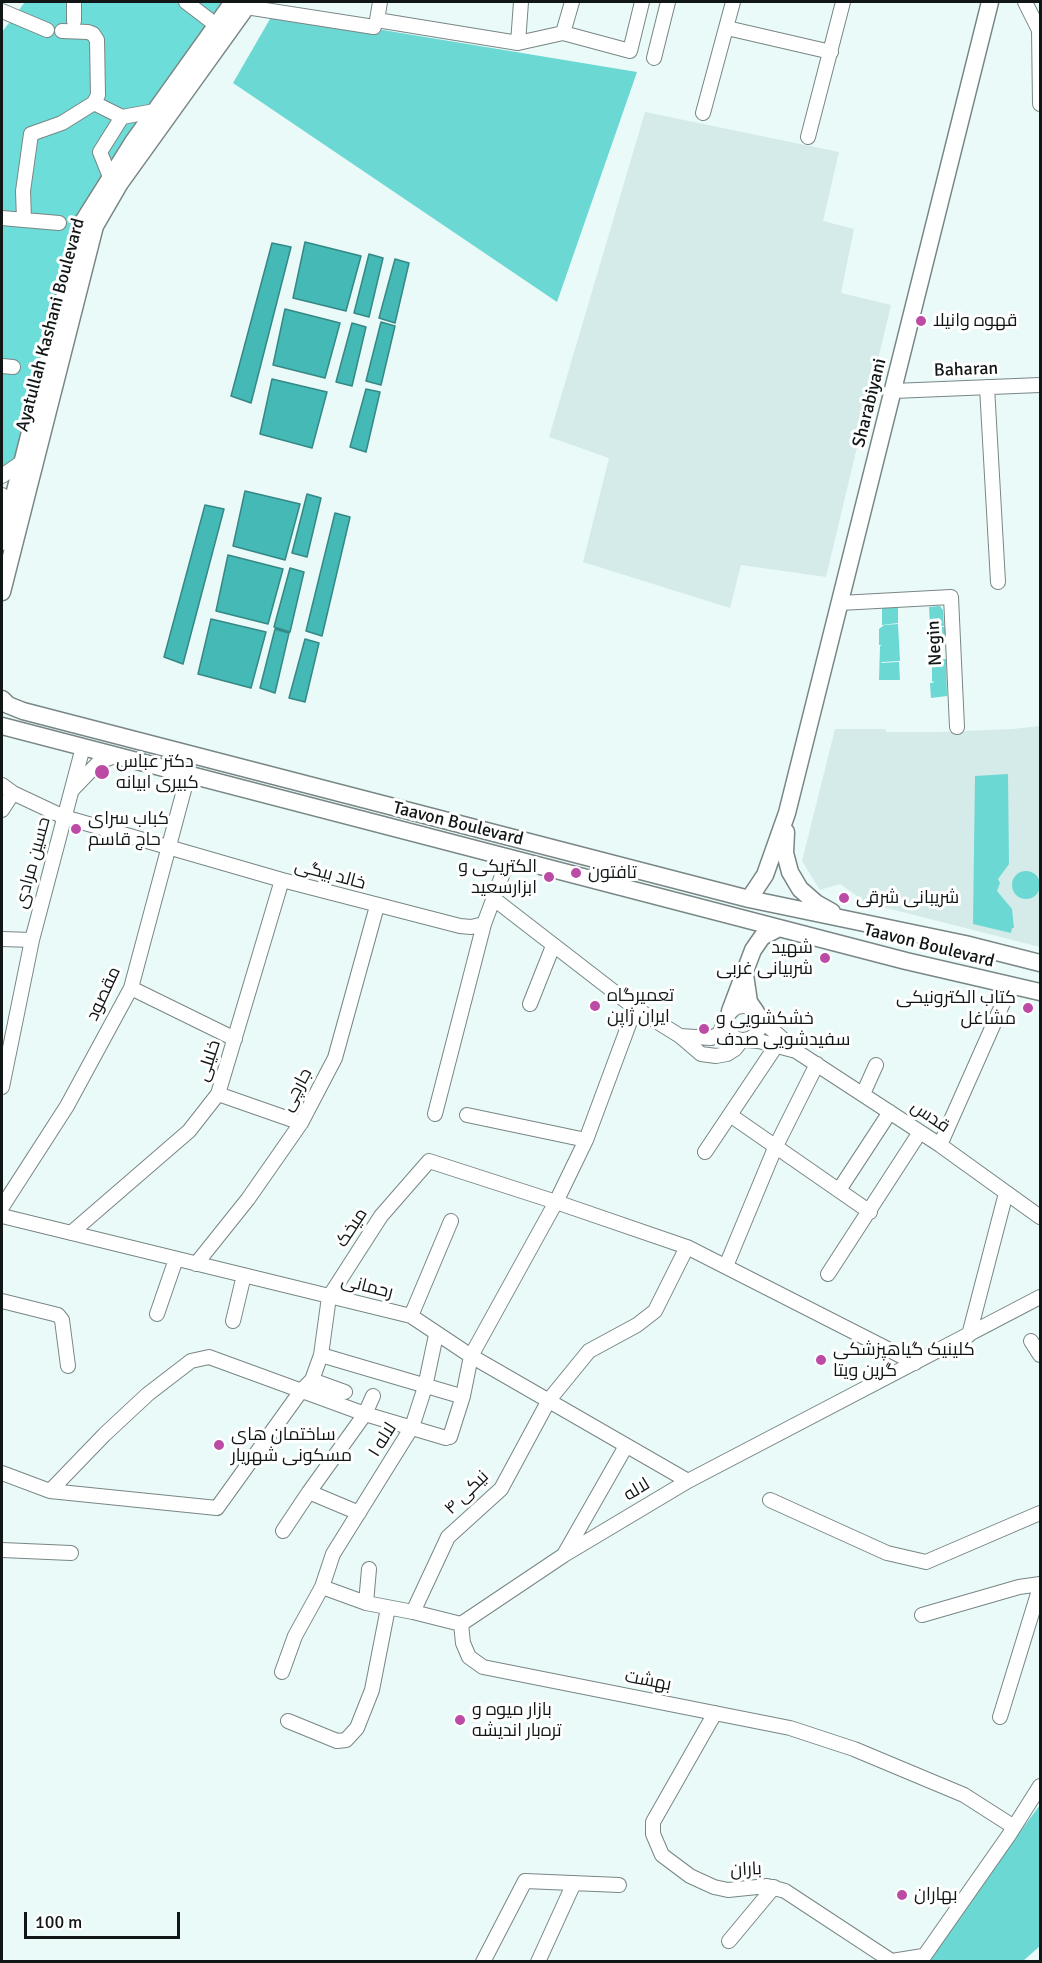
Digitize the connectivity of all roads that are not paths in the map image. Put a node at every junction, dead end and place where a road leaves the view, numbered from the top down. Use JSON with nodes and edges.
{"nodes":[{"id":1,"x":9,"y":2,"type":"edge"},
{"id":2,"x":74,"y":2,"type":"edge"},
{"id":3,"x":186,"y":2,"type":"edge"},
{"id":4,"x":380,"y":2,"type":"edge"},
{"id":5,"x":521,"y":2,"type":"edge"},
{"id":6,"x":572,"y":2,"type":"edge"},
{"id":7,"x":642,"y":2,"type":"edge"},
{"id":8,"x":668,"y":2,"type":"edge"},
{"id":9,"x":733,"y":2,"type":"edge"},
{"id":10,"x":843,"y":2,"type":"edge"},
{"id":11,"x":990,"y":2,"type":"edge"},
{"id":12,"x":1025,"y":2,"type":"edge"},
{"id":13,"x":243,"y":3,"type":"edge"},
{"id":14,"x":2,"y":11,"type":"edge"},
{"id":15,"x":74,"y":21,"type":"dead end"},
{"id":16,"x":216,"y":25,"type":"junction"},
{"id":17,"x":374,"y":27,"type":"dead end"},
{"id":18,"x":727,"y":28,"type":"junction"},
{"id":19,"x":47,"y":30,"type":"dead end"},
{"id":20,"x":62,"y":31,"type":"dead end"},
{"id":21,"x":564,"y":33,"type":"junction"},
{"id":22,"x":519,"y":43,"type":"junction"},
{"id":23,"x":831,"y":52,"type":"junction"},
{"id":24,"x":654,"y":58,"type":"dead end"},
{"id":25,"x":94,"y":103,"type":"junction"},
{"id":26,"x":1041,"y":104,"type":"edge"},
{"id":27,"x":155,"y":111,"type":"junction"},
{"id":28,"x":703,"y":112,"type":"dead end"},
{"id":29,"x":122,"y":117,"type":"junction"},
{"id":30,"x":808,"y":137,"type":"dead end"},
{"id":31,"x":110,"y":177,"type":"junction"},
{"id":32,"x":2,"y":218,"type":"edge"},
{"id":33,"x":24,"y":220,"type":"junction"},
{"id":34,"x":59,"y":223,"type":"dead end"},
{"id":35,"x":1041,"y":385,"type":"edge"},
{"id":36,"x":987,"y":387,"type":"junction"},
{"id":37,"x":893,"y":391,"type":"junction"},
{"id":38,"x":21,"y":462,"type":"junction"},
{"id":39,"x":2,"y":476,"type":"edge"},
{"id":40,"x":2,"y":495,"type":"edge"},
{"id":41,"x":3,"y":535,"type":"edge"},
{"id":42,"x":998,"y":582,"type":"dead end"},
{"id":43,"x":2,"y":592,"type":"edge"},
{"id":44,"x":840,"y":603,"type":"junction"},
{"id":45,"x":2,"y":699,"type":"edge"},
{"id":46,"x":3,"y":725,"type":"edge"},
{"id":47,"x":957,"y":727,"type":"dead end"},
{"id":48,"x":83,"y":747,"type":"junction"},
{"id":49,"x":115,"y":756,"type":"junction"},
{"id":50,"x":188,"y":775,"type":"junction"},
{"id":51,"x":7,"y":789,"type":"edge"},
{"id":52,"x":71,"y":790,"type":"junction"},
{"id":53,"x":2,"y":810,"type":"edge"},
{"id":54,"x":787,"y":813,"type":"junction"},
{"id":55,"x":64,"y":817,"type":"junction"},
{"id":56,"x":168,"y":847,"type":"junction"},
{"id":57,"x":509,"y":856,"type":"junction"},
{"id":58,"x":282,"y":880,"type":"junction"},
{"id":59,"x":494,"y":899,"type":"junction"},
{"id":60,"x":749,"y":899,"type":"junction"},
{"id":61,"x":376,"y":906,"type":"junction"},
{"id":62,"x":739,"y":916,"type":"junction"},
{"id":63,"x":844,"y":919,"type":"junction"},
{"id":64,"x":484,"y":924,"type":"junction"},
{"id":65,"x":779,"y":928,"type":"junction"},
{"id":66,"x":913,"y":933,"type":"junction"},
{"id":67,"x":2,"y":939,"type":"edge"},
{"id":68,"x":32,"y":940,"type":"junction"},
{"id":69,"x":965,"y":944,"type":"junction"},
{"id":70,"x":553,"y":946,"type":"junction"},
{"id":71,"x":753,"y":950,"type":"junction"},
{"id":72,"x":906,"y":961,"type":"junction"},
{"id":73,"x":1041,"y":963,"type":"edge"},
{"id":74,"x":745,"y":971,"type":"junction"},
{"id":75,"x":962,"y":974,"type":"junction"},
{"id":76,"x":131,"y":988,"type":"junction"},
{"id":77,"x":1041,"y":992,"type":"edge"},
{"id":78,"x":1004,"y":1003,"type":"dead end"},
{"id":79,"x":530,"y":1004,"type":"dead end"},
{"id":80,"x":635,"y":1008,"type":"junction"},
{"id":81,"x":757,"y":1015,"type":"junction"},
{"id":82,"x":728,"y":1016,"type":"junction"},
{"id":83,"x":680,"y":1036,"type":"junction"},
{"id":84,"x":235,"y":1039,"type":"junction"},
{"id":85,"x":744,"y":1040,"type":"junction"},
{"id":86,"x":776,"y":1046,"type":"junction"},
{"id":87,"x":796,"y":1051,"type":"junction"},
{"id":88,"x":817,"y":1064,"type":"junction"},
{"id":89,"x":876,"y":1065,"type":"dead end"},
{"id":90,"x":2,"y":1087,"type":"edge"},
{"id":91,"x":218,"y":1094,"type":"junction"},
{"id":92,"x":863,"y":1094,"type":"junction"},
{"id":93,"x":890,"y":1112,"type":"junction"},
{"id":94,"x":435,"y":1114,"type":"dead end"},
{"id":95,"x":467,"y":1115,"type":"dead end"},
{"id":96,"x":730,"y":1115,"type":"junction"},
{"id":97,"x":301,"y":1123,"type":"junction"},
{"id":98,"x":920,"y":1132,"type":"junction"},
{"id":99,"x":586,"y":1140,"type":"junction"},
{"id":100,"x":940,"y":1145,"type":"junction"},
{"id":101,"x":775,"y":1148,"type":"junction"},
{"id":102,"x":705,"y":1152,"type":"dead end"},
{"id":103,"x":839,"y":1190,"type":"junction"},
{"id":104,"x":1006,"y":1193,"type":"junction"},
{"id":105,"x":556,"y":1202,"type":"junction"},
{"id":106,"x":2,"y":1207,"type":"edge"},
{"id":107,"x":870,"y":1212,"type":"junction"},
{"id":108,"x":2,"y":1216,"type":"edge"},
{"id":109,"x":1041,"y":1217,"type":"edge"},
{"id":110,"x":451,"y":1221,"type":"dead end"},
{"id":111,"x":71,"y":1233,"type":"junction"},
{"id":112,"x":687,"y":1247,"type":"junction"},
{"id":113,"x":176,"y":1259,"type":"junction"},
{"id":114,"x":196,"y":1264,"type":"junction"},
{"id":115,"x":726,"y":1266,"type":"junction"},
{"id":116,"x":828,"y":1274,"type":"dead end"},
{"id":117,"x":244,"y":1275,"type":"junction"},
{"id":118,"x":329,"y":1297,"type":"junction"},
{"id":119,"x":1041,"y":1297,"type":"edge"},
{"id":120,"x":2,"y":1302,"type":"edge"},
{"id":121,"x":157,"y":1314,"type":"dead end"},
{"id":122,"x":411,"y":1316,"type":"junction"},
{"id":123,"x":233,"y":1322,"type":"dead end"},
{"id":124,"x":436,"y":1335,"type":"junction"},
{"id":125,"x":969,"y":1335,"type":"junction"},
{"id":126,"x":1031,"y":1341,"type":"dead end"},
{"id":127,"x":321,"y":1355,"type":"junction"},
{"id":128,"x":1041,"y":1355,"type":"edge"},
{"id":129,"x":471,"y":1356,"type":"junction"},
{"id":130,"x":915,"y":1363,"type":"junction"},
{"id":131,"x":68,"y":1366,"type":"dead end"},
{"id":132,"x":312,"y":1380,"type":"junction"},
{"id":133,"x":425,"y":1387,"type":"junction"},
{"id":134,"x":301,"y":1391,"type":"junction"},
{"id":135,"x":345,"y":1392,"type":"dead end"},
{"id":136,"x":457,"y":1395,"type":"dead end"},
{"id":137,"x":372,"y":1396,"type":"dead end"},
{"id":138,"x":549,"y":1400,"type":"junction"},
{"id":139,"x":365,"y":1414,"type":"junction"},
{"id":140,"x":412,"y":1427,"type":"junction"},
{"id":141,"x":626,"y":1446,"type":"junction"},
{"id":142,"x":2,"y":1473,"type":"edge"},
{"id":143,"x":688,"y":1481,"type":"junction"},
{"id":144,"x":50,"y":1491,"type":"junction"},
{"id":145,"x":309,"y":1492,"type":"junction"},
{"id":146,"x":770,"y":1500,"type":"dead end"},
{"id":147,"x":359,"y":1513,"type":"junction"},
{"id":148,"x":1041,"y":1513,"type":"edge"},
{"id":149,"x":283,"y":1531,"type":"dead end"},
{"id":150,"x":2,"y":1550,"type":"edge"},
{"id":151,"x":70,"y":1553,"type":"dead end"},
{"id":152,"x":564,"y":1555,"type":"junction"},
{"id":153,"x":369,"y":1569,"type":"dead end"},
{"id":154,"x":1041,"y":1586,"type":"edge"},
{"id":155,"x":322,"y":1587,"type":"junction"},
{"id":156,"x":366,"y":1603,"type":"junction"},
{"id":157,"x":388,"y":1608,"type":"junction"},
{"id":158,"x":413,"y":1612,"type":"junction"},
{"id":159,"x":922,"y":1615,"type":"dead end"},
{"id":160,"x":461,"y":1624,"type":"junction"},
{"id":161,"x":282,"y":1672,"type":"dead end"},
{"id":162,"x":715,"y":1713,"type":"junction"},
{"id":163,"x":1000,"y":1717,"type":"dead end"},
{"id":164,"x":288,"y":1721,"type":"dead end"},
{"id":165,"x":1041,"y":1786,"type":"edge"},
{"id":166,"x":1014,"y":1827,"type":"junction"},
{"id":167,"x":574,"y":1883,"type":"junction"},
{"id":168,"x":620,"y":1885,"type":"dead end"},
{"id":169,"x":774,"y":1887,"type":"junction"},
{"id":170,"x":729,"y":1941,"type":"dead end"},
{"id":171,"x":861,"y":1941,"type":"junction"},
{"id":172,"x":921,"y":1959,"type":"edge"},
{"id":173,"x":893,"y":1961,"type":"edge"},
{"id":174,"x":483,"y":1962,"type":"edge"},
{"id":175,"x":538,"y":1962,"type":"edge"},
{"id":176,"x":877,"y":1962,"type":"edge"}],
"edges":[{"from":1,"to":14,"type":"street"},
{"from":2,"to":15,"type":"street"},
{"from":3,"to":16,"type":"street"},
{"from":4,"to":22,"type":"street"},
{"from":5,"to":22,"type":"street"},
{"from":6,"to":21,"type":"street"},
{"from":7,"to":21,"type":"street"},
{"from":8,"to":24,"type":"street"},
{"from":9,"to":18,"type":"street"},
{"from":10,"to":23,"type":"street"},
{"from":11,"to":37,"type":"main road","name":"Sharabiyani"},
{"from":12,"to":26,"type":"street"},
{"from":13,"to":16,"type":"main road","name":"Ayatullah Kashani Boulevard"},
{"from":13,"to":17,"type":"street"},
{"from":13,"to":43,"type":"main road","name":"Ayatullah Kashani Boulevard"},
{"from":14,"to":19,"type":"street"},
{"from":16,"to":27,"type":"main road","name":"Ayatullah Kashani Boulevard"},
{"from":18,"to":23,"type":"street"},
{"from":18,"to":28,"type":"street"},
{"from":20,"to":25,"type":"street"},
{"from":21,"to":22,"type":"street"},
{"from":23,"to":30,"type":"street"},
{"from":25,"to":29,"type":"street"},
{"from":25,"to":33,"type":"street"},
{"from":27,"to":29,"type":"street"},
{"from":27,"to":31,"type":"main road","name":"Ayatullah Kashani Boulevard"},
{"from":29,"to":31,"type":"street"},
{"from":31,"to":38,"type":"main road","name":"Ayatullah Kashani Boulevard"},
{"from":32,"to":33,"type":"street"},
{"from":33,"to":34,"type":"street"},
{"from":35,"to":36,"type":"street","name":"Baharan"},
{"from":36,"to":37,"type":"street","name":"Baharan"},
{"from":36,"to":42,"type":"street"},
{"from":37,"to":44,"type":"main road","name":"Sharabiyani"},
{"from":38,"to":39,"type":"street"},
{"from":38,"to":41,"type":"main road","name":"Ayatullah Kashani Boulevard"},
{"from":40,"to":41,"type":"street"},
{"from":44,"to":47,"type":"street","name":"Negin"},
{"from":44,"to":54,"type":"main road","name":"Sharabiyani"},
{"from":45,"to":60,"type":"main road","name":"Taavon Boulevard"},
{"from":46,"to":48,"type":"main road","name":"Taavon Boulevard"},
{"from":48,"to":49,"type":"main road","name":"Taavon Boulevard"},
{"from":48,"to":52,"type":"street","name":"حسین مرادی"},
{"from":49,"to":50,"type":"main road","name":"Taavon Boulevard"},
{"from":49,"to":52,"type":"street"},
{"from":50,"to":56,"type":"street","name":"مقصود"},
{"from":50,"to":57,"type":"main road","name":"Taavon Boulevard"},
{"from":51,"to":53,"type":"street"},
{"from":51,"to":55,"type":"street","name":"خالد بیگی"},
{"from":52,"to":55,"type":"street","name":"حسین مرادی"},
{"from":54,"to":60,"type":"main road","name":"Sharabiyani"},
{"from":54,"to":63,"type":"main road","name":"Sharabiyani"},
{"from":55,"to":56,"type":"street","name":"خالد بیگی"},
{"from":55,"to":68,"type":"street","name":"حسین مرادی"},
{"from":56,"to":58,"type":"street","name":"خالد بیگی"},
{"from":56,"to":76,"type":"street","name":"مقصود"},
{"from":57,"to":59,"type":"street"},
{"from":57,"to":62,"type":"main road","name":"Taavon Boulevard"},
{"from":58,"to":61,"type":"street","name":"خالد بیگی"},
{"from":58,"to":84,"type":"street","name":"خلیلی"},
{"from":59,"to":64,"type":"street"},
{"from":59,"to":70,"type":"street"},
{"from":60,"to":63,"type":"main road","name":"Taavon Boulevard"},
{"from":61,"to":64,"type":"street","name":"خالد بیگی"},
{"from":61,"to":97,"type":"street","name":"جارچی"},
{"from":62,"to":65,"type":"main road","name":"Taavon Boulevard"},
{"from":62,"to":71,"type":"main road"},
{"from":63,"to":66,"type":"main road","name":"Taavon Boulevard"},
{"from":64,"to":94,"type":"street"},
{"from":65,"to":71,"type":"main road"},
{"from":65,"to":72,"type":"main road","name":"Taavon Boulevard"},
{"from":66,"to":69,"type":"main road","name":"Taavon Boulevard"},
{"from":66,"to":72,"type":"main road"},
{"from":67,"to":68,"type":"street"},
{"from":68,"to":90,"type":"street","name":"حسین مرادی"},
{"from":69,"to":73,"type":"main road","name":"Taavon Boulevard"},
{"from":69,"to":75,"type":"main road"},
{"from":70,"to":79,"type":"street"},
{"from":70,"to":80,"type":"street"},
{"from":71,"to":74,"type":"main road"},
{"from":72,"to":75,"type":"main road","name":"Taavon Boulevard"},
{"from":74,"to":81,"type":"main road"},
{"from":74,"to":82,"type":"main road"},
{"from":75,"to":77,"type":"main road","name":"Taavon Boulevard"},
{"from":76,"to":84,"type":"street"},
{"from":76,"to":106,"type":"street","name":"مقصود"},
{"from":78,"to":100,"type":"street"},
{"from":80,"to":83,"type":"street"},
{"from":80,"to":99,"type":"street"},
{"from":81,"to":82,"type":"street"},
{"from":81,"to":85,"type":"street"},
{"from":81,"to":87,"type":"street","name":"قدس"},
{"from":82,"to":83,"type":"street"},
{"from":82,"to":85,"type":"street"},
{"from":83,"to":85,"type":"street"},
{"from":84,"to":91,"type":"street","name":"خلیلی"},
{"from":85,"to":86,"type":"street","name":"قدس"},
{"from":86,"to":87,"type":"street","name":"قدس"},
{"from":86,"to":96,"type":"street"},
{"from":87,"to":88,"type":"street","name":"قدس"},
{"from":88,"to":92,"type":"street","name":"قدس"},
{"from":88,"to":101,"type":"street"},
{"from":89,"to":92,"type":"street"},
{"from":91,"to":97,"type":"street"},
{"from":91,"to":111,"type":"street","name":"خلیلی"},
{"from":92,"to":93,"type":"street","name":"قدس"},
{"from":93,"to":98,"type":"street","name":"قدس"},
{"from":93,"to":103,"type":"street"},
{"from":95,"to":99,"type":"street"},
{"from":96,"to":101,"type":"street"},
{"from":96,"to":102,"type":"street"},
{"from":97,"to":114,"type":"street","name":"جارچی"},
{"from":98,"to":100,"type":"street","name":"قدس"},
{"from":98,"to":107,"type":"street"},
{"from":99,"to":105,"type":"street"},
{"from":100,"to":104,"type":"street","name":"قدس"},
{"from":101,"to":103,"type":"street"},
{"from":101,"to":115,"type":"street"},
{"from":103,"to":107,"type":"street"},
{"from":104,"to":109,"type":"street","name":"قدس"},
{"from":104,"to":125,"type":"street"},
{"from":105,"to":112,"type":"street"},
{"from":105,"to":118,"type":"street","name":"میخک"},
{"from":105,"to":129,"type":"street"},
{"from":107,"to":116,"type":"street"},
{"from":108,"to":111,"type":"street","name":"رحمانی"},
{"from":110,"to":122,"type":"street"},
{"from":111,"to":113,"type":"street","name":"رحمانی"},
{"from":112,"to":115,"type":"street"},
{"from":112,"to":138,"type":"street","name":"نیکی ۴"},
{"from":113,"to":114,"type":"street","name":"رحمانی"},
{"from":113,"to":121,"type":"street"},
{"from":114,"to":117,"type":"street","name":"رحمانی"},
{"from":115,"to":130,"type":"street"},
{"from":117,"to":118,"type":"street","name":"رحمانی"},
{"from":117,"to":123,"type":"street"},
{"from":118,"to":122,"type":"street","name":"رحمانی"},
{"from":118,"to":127,"type":"street","name":"میخک"},
{"from":119,"to":125,"type":"street","name":"لاله"},
{"from":120,"to":131,"type":"street"},
{"from":122,"to":124,"type":"street","name":"رحمانی"},
{"from":124,"to":129,"type":"street","name":"رحمانی"},
{"from":124,"to":133,"type":"street","name":"لاله ۱"},
{"from":125,"to":130,"type":"street","name":"لاله"},
{"from":126,"to":128,"type":"street"},
{"from":127,"to":132,"type":"street","name":"میخک"},
{"from":127,"to":133,"type":"street"},
{"from":129,"to":138,"type":"street","name":"رحمانی"},
{"from":129,"to":140,"type":"street"},
{"from":130,"to":143,"type":"street","name":"لاله"},
{"from":132,"to":134,"type":"street","name":"میخک"},
{"from":132,"to":135,"type":"street"},
{"from":133,"to":136,"type":"street"},
{"from":133,"to":140,"type":"street","name":"لاله ۱"},
{"from":134,"to":139,"type":"street"},
{"from":134,"to":144,"type":"street"},
{"from":134,"to":144,"type":"street","name":"میخک"},
{"from":137,"to":139,"type":"street"},
{"from":138,"to":141,"type":"street","name":"رحمانی"},
{"from":138,"to":158,"type":"street","name":"نیکی ۴"},
{"from":139,"to":140,"type":"street"},
{"from":139,"to":145,"type":"street"},
{"from":140,"to":147,"type":"street","name":"لاله ۱"},
{"from":141,"to":143,"type":"street","name":"رحمانی"},
{"from":141,"to":152,"type":"street"},
{"from":142,"to":144,"type":"street"},
{"from":143,"to":152,"type":"street","name":"لاله"},
{"from":145,"to":147,"type":"street"},
{"from":145,"to":149,"type":"street"},
{"from":146,"to":148,"type":"street"},
{"from":147,"to":155,"type":"street","name":"لاله ۱"},
{"from":150,"to":151,"type":"street"},
{"from":152,"to":160,"type":"street","name":"لاله"},
{"from":153,"to":156,"type":"street"},
{"from":154,"to":159,"type":"street"},
{"from":154,"to":163,"type":"street"},
{"from":155,"to":156,"type":"street"},
{"from":155,"to":161,"type":"street","name":"لاله ۱"},
{"from":156,"to":157,"type":"street"},
{"from":157,"to":158,"type":"street"},
{"from":157,"to":164,"type":"street"},
{"from":158,"to":160,"type":"street"},
{"from":160,"to":162,"type":"street","name":"بهشت"},
{"from":162,"to":166,"type":"street","name":"بهشت"},
{"from":162,"to":169,"type":"street","name":"باران"},
{"from":165,"to":166,"type":"street"},
{"from":166,"to":172,"type":"street"},
{"from":167,"to":168,"type":"street"},
{"from":167,"to":174,"type":"street"},
{"from":167,"to":175,"type":"street"},
{"from":169,"to":170,"type":"street"},
{"from":169,"to":171,"type":"street","name":"باران"},
{"from":171,"to":173,"type":"street","name":"باران"},
{"from":171,"to":176,"type":"street"},
{"from":172,"to":173,"type":"street"}]}
